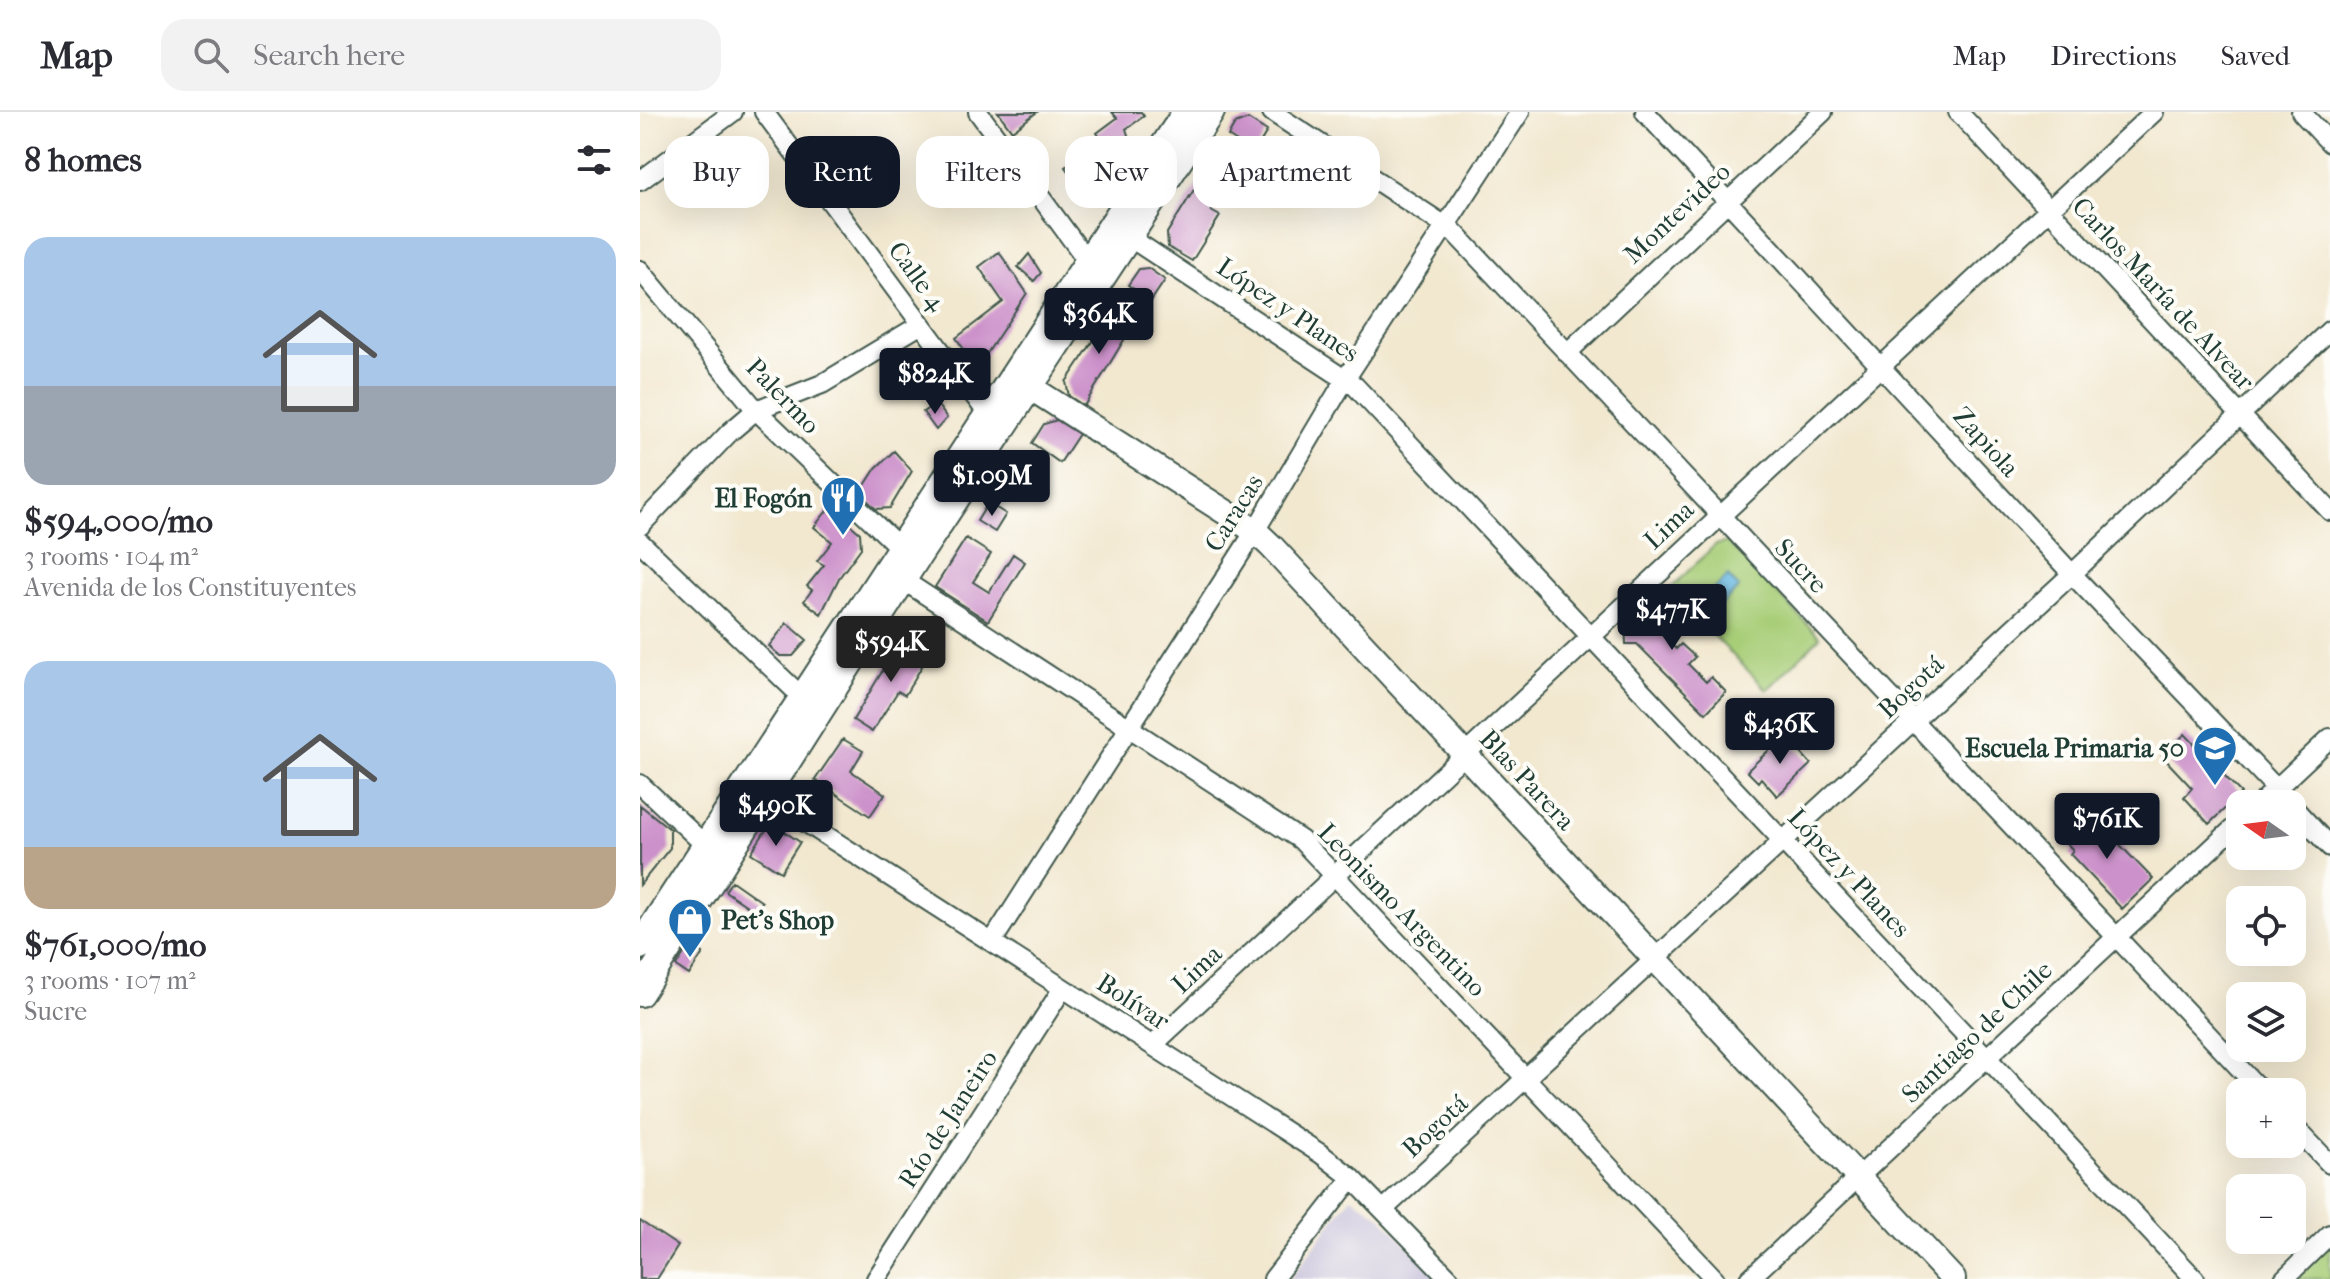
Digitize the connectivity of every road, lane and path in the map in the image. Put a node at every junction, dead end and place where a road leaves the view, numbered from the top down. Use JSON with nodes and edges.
{"nodes":[{"id":1,"x":733,"y":112,"type":"edge"},
{"id":2,"x":764,"y":112,"type":"edge"},
{"id":3,"x":978,"y":112,"type":"edge"},
{"id":4,"x":1272,"y":112,"type":"edge"},
{"id":5,"x":1520,"y":112,"type":"edge"},
{"id":6,"x":1645,"y":112,"type":"edge"},
{"id":7,"x":1823,"y":112,"type":"edge"},
{"id":8,"x":1958,"y":112,"type":"edge"},
{"id":9,"x":2154,"y":112,"type":"edge"},
{"id":10,"x":2301,"y":112,"type":"edge"},
{"id":11,"x":1203,"y":113,"type":"edge"},
{"id":12,"x":2330,"y":143,"type":"edge"},
{"id":13,"x":640,"y":181,"type":"edge"},
{"id":14,"x":1728,"y":201,"type":"junction"},
{"id":15,"x":2050,"y":211,"type":"junction"},
{"id":16,"x":1445,"y":225,"type":"junction"},
{"id":17,"x":1129,"y":237,"type":"junction"},
{"id":18,"x":1089,"y":263,"type":"junction"},
{"id":19,"x":640,"y":270,"type":"edge"},
{"id":20,"x":920,"y":325,"type":"junction"},
{"id":21,"x":2330,"y":330,"type":"edge"},
{"id":22,"x":1567,"y":353,"type":"junction"},
{"id":23,"x":1884,"y":368,"type":"junction"},
{"id":24,"x":1346,"y":378,"type":"junction"},
{"id":25,"x":1022,"y":382,"type":"junction"},
{"id":26,"x":756,"y":410,"type":"junction"},
{"id":27,"x":2240,"y":415,"type":"junction"},
{"id":28,"x":994,"y":422,"type":"junction"},
{"id":29,"x":2330,"y":511,"type":"edge"},
{"id":30,"x":1718,"y":515,"type":"junction"},
{"id":31,"x":640,"y":526,"type":"edge"},
{"id":32,"x":1255,"y":531,"type":"junction"},
{"id":33,"x":640,"y":542,"type":"edge"},
{"id":34,"x":900,"y":548,"type":"junction"},
{"id":35,"x":2072,"y":574,"type":"junction"},
{"id":36,"x":904,"y":579,"type":"junction"},
{"id":37,"x":1591,"y":635,"type":"junction"},
{"id":38,"x":803,"y":698,"type":"junction"},
{"id":39,"x":1912,"y":721,"type":"junction"},
{"id":40,"x":1126,"y":729,"type":"junction"},
{"id":41,"x":2330,"y":738,"type":"edge"},
{"id":42,"x":1464,"y":754,"type":"junction"},
{"id":43,"x":640,"y":784,"type":"edge"},
{"id":44,"x":2276,"y":788,"type":"joint"},
{"id":45,"x":766,"y":797,"type":"junction"},
{"id":46,"x":2306,"y":821,"type":"edge"},
{"id":47,"x":2226,"y":835,"type":"edge"},
{"id":48,"x":1783,"y":840,"type":"junction"},
{"id":49,"x":705,"y":845,"type":"junction"},
{"id":50,"x":2330,"y":847,"type":"edge"},
{"id":51,"x":1336,"y":874,"type":"junction"},
{"id":52,"x":2116,"y":937,"type":"junction"},
{"id":53,"x":992,"y":942,"type":"junction"},
{"id":54,"x":640,"y":946,"type":"edge"},
{"id":55,"x":1655,"y":959,"type":"junction"},
{"id":56,"x":1063,"y":988,"type":"junction"},
{"id":57,"x":640,"y":993,"type":"edge"},
{"id":58,"x":1153,"y":1045,"type":"junction"},
{"id":59,"x":1987,"y":1057,"type":"junction"},
{"id":60,"x":1526,"y":1078,"type":"junction"},
{"id":61,"x":2249,"y":1078,"type":"edge"},
{"id":62,"x":2306,"y":1139,"type":"edge"},
{"id":63,"x":2330,"y":1164,"type":"edge"},
{"id":64,"x":1858,"y":1177,"type":"junction"},
{"id":65,"x":1352,"y":1178,"type":"junction"},
{"id":66,"x":1384,"y":1209,"type":"junction"},
{"id":67,"x":2330,"y":1234,"type":"edge"},
{"id":68,"x":876,"y":1279,"type":"edge"},
{"id":69,"x":1273,"y":1279,"type":"edge"},
{"id":70,"x":1450,"y":1279,"type":"edge"},
{"id":71,"x":1715,"y":1279,"type":"edge"},
{"id":72,"x":1749,"y":1279,"type":"edge"},
{"id":73,"x":1953,"y":1279,"type":"edge"},
{"id":74,"x":2195,"y":1279,"type":"edge"},
{"id":75,"x":2284,"y":1279,"type":"edge"}],
"edges":[{"from":1,"to":13,"type":"street"},
{"from":2,"to":20,"type":"street","name":"Calle 4"},
{"from":3,"to":18,"type":"street"},
{"from":4,"to":16,"type":"street","name":"Sucre"},
{"from":5,"to":16,"type":"street","name":"Caracas"},
{"from":6,"to":14,"type":"street","name":"Zapiola"},
{"from":7,"to":14,"type":"street","name":"Montevideo"},
{"from":8,"to":15,"type":"street","name":"Carlos María de Alvear"},
{"from":9,"to":15,"type":"street","name":"Lima"},
{"from":10,"to":12,"type":"street"},
{"from":11,"to":17,"type":"main road"},
{"from":11,"to":18,"type":"main road"},
{"from":14,"to":22,"type":"street","name":"Montevideo"},
{"from":14,"to":23,"type":"street","name":"Zapiola"},
{"from":15,"to":23,"type":"street","name":"Lima"},
{"from":15,"to":27,"type":"street","name":"Carlos María de Alvear"},
{"from":16,"to":22,"type":"street","name":"Sucre"},
{"from":16,"to":24,"type":"street","name":"Caracas"},
{"from":17,"to":24,"type":"street","name":"López y Planes"},
{"from":17,"to":25,"type":"main road"},
{"from":18,"to":25,"type":"main road"},
{"from":19,"to":26,"type":"street","name":"Palermo"},
{"from":20,"to":26,"type":"street"},
{"from":20,"to":28,"type":"street","name":"Calle 4"},
{"from":21,"to":27,"type":"street","name":"Bogotá"},
{"from":22,"to":30,"type":"street","name":"Sucre"},
{"from":23,"to":30,"type":"street","name":"Lima"},
{"from":23,"to":35,"type":"street","name":"Zapiola"},
{"from":24,"to":32,"type":"street","name":"Caracas"},
{"from":24,"to":37,"type":"street","name":"López y Planes"},
{"from":25,"to":28,"type":"main road"},
{"from":25,"to":32,"type":"street","name":"Blas Parera"},
{"from":26,"to":31,"type":"street"},
{"from":26,"to":34,"type":"street","name":"Palermo"},
{"from":27,"to":29,"type":"street","name":"Carlos María de Alvear"},
{"from":27,"to":35,"type":"street","name":"Bogotá"},
{"from":28,"to":34,"type":"main road"},
{"from":28,"to":36,"type":"main road"},
{"from":30,"to":37,"type":"street","name":"Lima"},
{"from":30,"to":39,"type":"street","name":"Sucre"},
{"from":32,"to":40,"type":"street","name":"Caracas"},
{"from":32,"to":42,"type":"street","name":"Blas Parera"},
{"from":33,"to":38,"type":"street"},
{"from":34,"to":36,"type":"street"},
{"from":34,"to":38,"type":"main road"},
{"from":35,"to":39,"type":"street","name":"Bogotá"},
{"from":35,"to":44,"type":"street","name":"Zapiola"},
{"from":36,"to":40,"type":"street","name":"Leonismo Argentino"},
{"from":36,"to":45,"type":"main road"},
{"from":37,"to":42,"type":"street","name":"Lima"},
{"from":37,"to":48,"type":"street","name":"López y Planes"},
{"from":38,"to":49,"type":"main road"},
{"from":39,"to":48,"type":"street","name":"Bogotá"},
{"from":39,"to":52,"type":"street","name":"Sucre"},
{"from":40,"to":51,"type":"street","name":"Leonismo Argentino"},
{"from":40,"to":53,"type":"street","name":"Caracas"},
{"from":41,"to":44,"type":"street"},
{"from":42,"to":51,"type":"street","name":"Lima"},
{"from":42,"to":55,"type":"street","name":"Blas Parera"},
{"from":43,"to":49,"type":"street"},
{"from":45,"to":53,"type":"street","name":"Bolívar"},
{"from":45,"to":57,"type":"main road"},
{"from":46,"to":50,"type":"street","name":"Zapiola"},
{"from":47,"to":52,"type":"street","name":"Santiago de Chile"},
{"from":48,"to":55,"type":"street","name":"Bogotá"},
{"from":48,"to":59,"type":"street","name":"López y Planes"},
{"from":49,"to":54,"type":"main road"},
{"from":51,"to":58,"type":"street","name":"Lima"},
{"from":51,"to":60,"type":"street","name":"Leonismo Argentino"},
{"from":52,"to":59,"type":"street","name":"Santiago de Chile"},
{"from":52,"to":61,"type":"street","name":"Sucre"},
{"from":53,"to":56,"type":"street","name":"Bolívar"},
{"from":55,"to":60,"type":"street","name":"Bogotá"},
{"from":55,"to":64,"type":"street","name":"Blas Parera"},
{"from":56,"to":58,"type":"street","name":"Bolívar"},
{"from":56,"to":68,"type":"street","name":"Río de Janeiro"},
{"from":58,"to":65,"type":"street","name":"Bolívar"},
{"from":59,"to":64,"type":"street","name":"Santiago de Chile"},
{"from":59,"to":74,"type":"street","name":"López y Planes"},
{"from":60,"to":66,"type":"street","name":"Bogotá"},
{"from":60,"to":71,"type":"street","name":"Leonismo Argentino"},
{"from":62,"to":63,"type":"street"},
{"from":64,"to":72,"type":"street","name":"Santiago de Chile"},
{"from":64,"to":73,"type":"street","name":"Blas Parera"},
{"from":65,"to":66,"type":"street","name":"Bolívar"},
{"from":65,"to":69,"type":"street"},
{"from":66,"to":70,"type":"street","name":"Bolívar"},
{"from":67,"to":75,"type":"street"}]}
